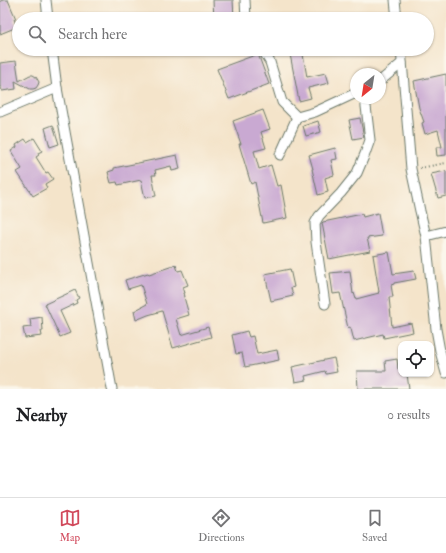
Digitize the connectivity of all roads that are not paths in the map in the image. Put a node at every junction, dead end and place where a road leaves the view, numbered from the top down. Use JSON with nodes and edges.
{"nodes":[{"id":1,"x":46,"y":0,"type":"edge"},
{"id":2,"x":245,"y":0,"type":"edge"},
{"id":3,"x":396,"y":0,"type":"edge"},
{"id":4,"x":47,"y":12,"type":"edge"},
{"id":5,"x":246,"y":12,"type":"edge"},
{"id":6,"x":397,"y":12,"type":"edge"},
{"id":7,"x":53,"y":56,"type":"edge"},
{"id":8,"x":266,"y":56,"type":"edge"},
{"id":9,"x":402,"y":56,"type":"edge"},
{"id":10,"x":402,"y":63,"type":"junction"},
{"id":11,"x":386,"y":76,"type":"edge"},
{"id":12,"x":57,"y":88,"type":"junction"},
{"id":13,"x":350,"y":96,"type":"edge"},
{"id":14,"x":366,"y":104,"type":"edge"},
{"id":15,"x":0,"y":112,"type":"edge"},
{"id":16,"x":297,"y":117,"type":"junction"},
{"id":17,"x":280,"y":155,"type":"dead end"},
{"id":18,"x":446,"y":231,"type":"edge"},
{"id":19,"x":426,"y":236,"type":"junction"},
{"id":20,"x":325,"y":304,"type":"dead end"},
{"id":21,"x":446,"y":373,"type":"edge"},
{"id":22,"x":112,"y":389,"type":"edge"}],
"edges":[{"from":1,"to":4,"type":"street"},
{"from":2,"to":5,"type":"street"},
{"from":3,"to":6,"type":"street"},
{"from":7,"to":12,"type":"street"},
{"from":8,"to":16,"type":"street"},
{"from":9,"to":10,"type":"street"},
{"from":10,"to":11,"type":"street"},
{"from":10,"to":19,"type":"street"},
{"from":12,"to":15,"type":"street"},
{"from":12,"to":22,"type":"street"},
{"from":13,"to":16,"type":"street"},
{"from":14,"to":20,"type":"street"},
{"from":16,"to":17,"type":"street"},
{"from":18,"to":19,"type":"street"},
{"from":19,"to":21,"type":"street"}]}
